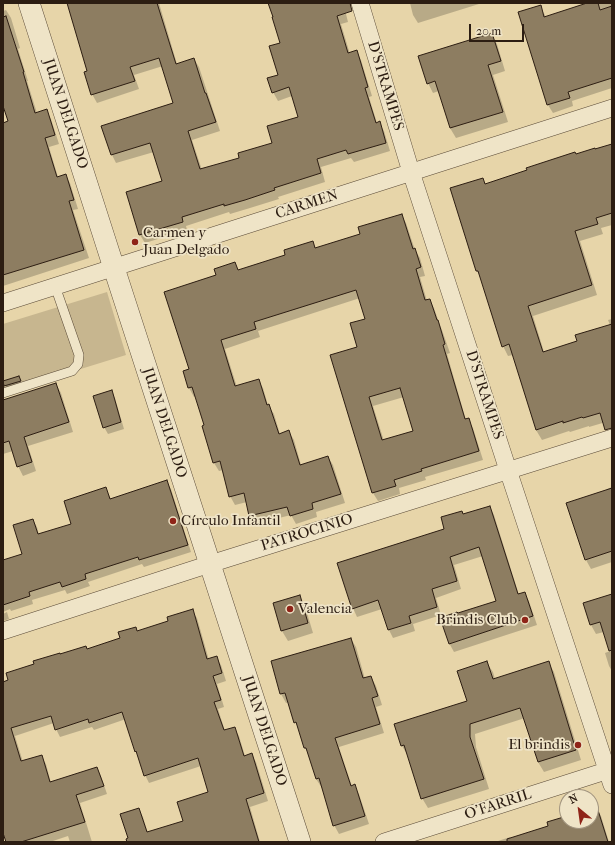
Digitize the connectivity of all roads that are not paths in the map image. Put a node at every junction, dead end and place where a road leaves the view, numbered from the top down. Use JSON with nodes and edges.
{"nodes":[{"id":1,"x":29,"y":3,"type":"edge"},
{"id":2,"x":360,"y":3,"type":"edge"},
{"id":3,"x":612,"y":108,"type":"edge"},
{"id":4,"x":411,"y":172,"type":"junction"},
{"id":5,"x":114,"y":268,"type":"junction"},
{"id":6,"x":55,"y":286,"type":"junction"},
{"id":7,"x":3,"y":303,"type":"edge"},
{"id":8,"x":3,"y":393,"type":"edge"},
{"id":9,"x":612,"y":438,"type":"edge"},
{"id":10,"x":508,"y":470,"type":"junction"},
{"id":11,"x":210,"y":564,"type":"junction"},
{"id":12,"x":3,"y":631,"type":"edge"},
{"id":13,"x":610,"y":775,"type":"edge"},
{"id":14,"x":300,"y":842,"type":"edge"},
{"id":15,"x":384,"y":842,"type":"edge"}],
"edges":[{"from":1,"to":5,"type":"street","name":"JUAN DELGADO"},
{"from":2,"to":4,"type":"street","name":"D'STRAMPES"},
{"from":3,"to":4,"type":"street","name":"CARMEN"},
{"from":4,"to":5,"type":"street","name":"CARMEN"},
{"from":4,"to":10,"type":"street","name":"D'STRAMPES"},
{"from":5,"to":6,"type":"street","name":"CARMEN"},
{"from":5,"to":11,"type":"street","name":"JUAN DELGADO"},
{"from":6,"to":7,"type":"street","name":"CARMEN"},
{"from":6,"to":8,"type":"lane"},
{"from":9,"to":10,"type":"street","name":"PATROCINIO"},
{"from":10,"to":11,"type":"street","name":"PATROCINIO"},
{"from":10,"to":13,"type":"street","name":"D'STRAMPES"},
{"from":11,"to":12,"type":"street","name":"PATROCINIO"},
{"from":11,"to":14,"type":"street","name":"JUAN DELGADO"},
{"from":13,"to":15,"type":"street","name":"O'FARRIL"}]}
